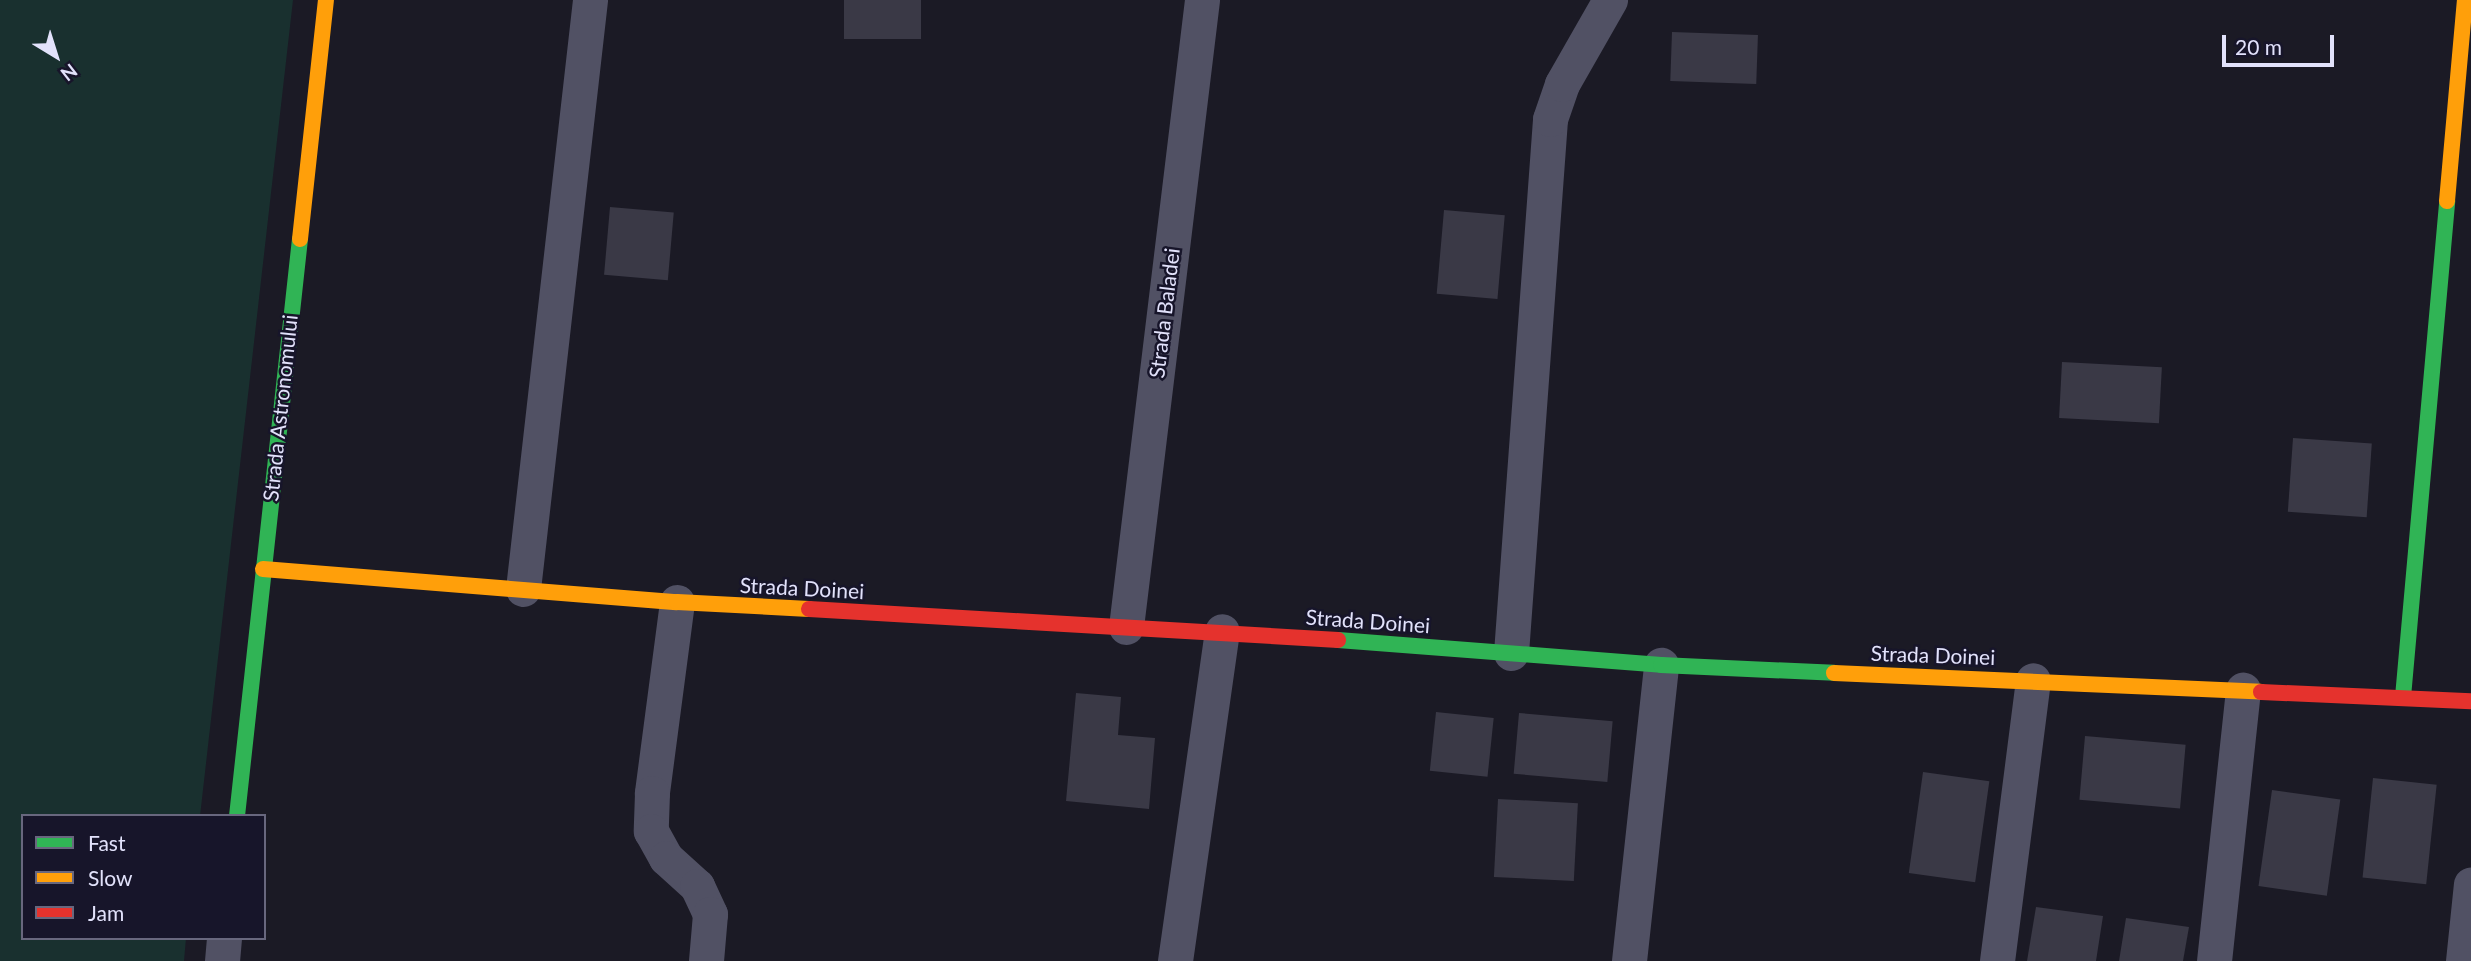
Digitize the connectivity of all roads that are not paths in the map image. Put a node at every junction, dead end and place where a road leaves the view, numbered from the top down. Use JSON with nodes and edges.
{"nodes":[{"id":1,"x":326,"y":0,"type":"edge"},
{"id":2,"x":590,"y":0,"type":"edge"},
{"id":3,"x":1202,"y":0,"type":"edge"},
{"id":4,"x":1610,"y":0,"type":"edge"},
{"id":5,"x":2465,"y":0,"type":"edge"},
{"id":6,"x":262,"y":569,"type":"junction"},
{"id":7,"x":523,"y":589,"type":"junction"},
{"id":8,"x":677,"y":602,"type":"junction"},
{"id":9,"x":1126,"y":627,"type":"junction"},
{"id":10,"x":1222,"y":631,"type":"junction"},
{"id":11,"x":1511,"y":653,"type":"junction"},
{"id":12,"x":1661,"y":665,"type":"junction"},
{"id":13,"x":2033,"y":680,"type":"junction"},
{"id":14,"x":2243,"y":690,"type":"junction"},
{"id":15,"x":2403,"y":697,"type":"junction"},
{"id":16,"x":2471,"y":702,"type":"edge"},
{"id":17,"x":237,"y":814,"type":"edge"},
{"id":18,"x":2471,"y":884,"type":"edge"},
{"id":19,"x":224,"y":940,"type":"edge"},
{"id":20,"x":222,"y":961,"type":"edge"},
{"id":21,"x":706,"y":961,"type":"edge"},
{"id":22,"x":1175,"y":961,"type":"edge"},
{"id":23,"x":1629,"y":961,"type":"edge"},
{"id":24,"x":1997,"y":961,"type":"edge"},
{"id":25,"x":2214,"y":961,"type":"edge"},
{"id":26,"x":2463,"y":961,"type":"edge"}],
"edges":[{"from":1,"to":6,"type":"street","name":"Strada Astronomului"},
{"from":2,"to":7,"type":"street"},
{"from":3,"to":9,"type":"street","name":"Strada Baladei"},
{"from":4,"to":11,"type":"street"},
{"from":5,"to":15,"type":"street"},
{"from":6,"to":7,"type":"street","name":"Strada Doinei"},
{"from":6,"to":17,"type":"street","name":"Strada Astronomului"},
{"from":7,"to":8,"type":"street","name":"Strada Doinei"},
{"from":8,"to":9,"type":"street","name":"Strada Doinei"},
{"from":8,"to":21,"type":"street"},
{"from":9,"to":10,"type":"street","name":"Strada Doinei"},
{"from":10,"to":11,"type":"street","name":"Strada Doinei"},
{"from":10,"to":22,"type":"street"},
{"from":11,"to":12,"type":"street","name":"Strada Doinei"},
{"from":12,"to":13,"type":"street","name":"Strada Doinei"},
{"from":12,"to":23,"type":"street"},
{"from":13,"to":14,"type":"street","name":"Strada Doinei"},
{"from":13,"to":24,"type":"street"},
{"from":14,"to":15,"type":"street","name":"Strada Doinei"},
{"from":14,"to":25,"type":"street"},
{"from":15,"to":16,"type":"street","name":"Strada Doinei"},
{"from":18,"to":26,"type":"street"},
{"from":19,"to":20,"type":"street"}]}
